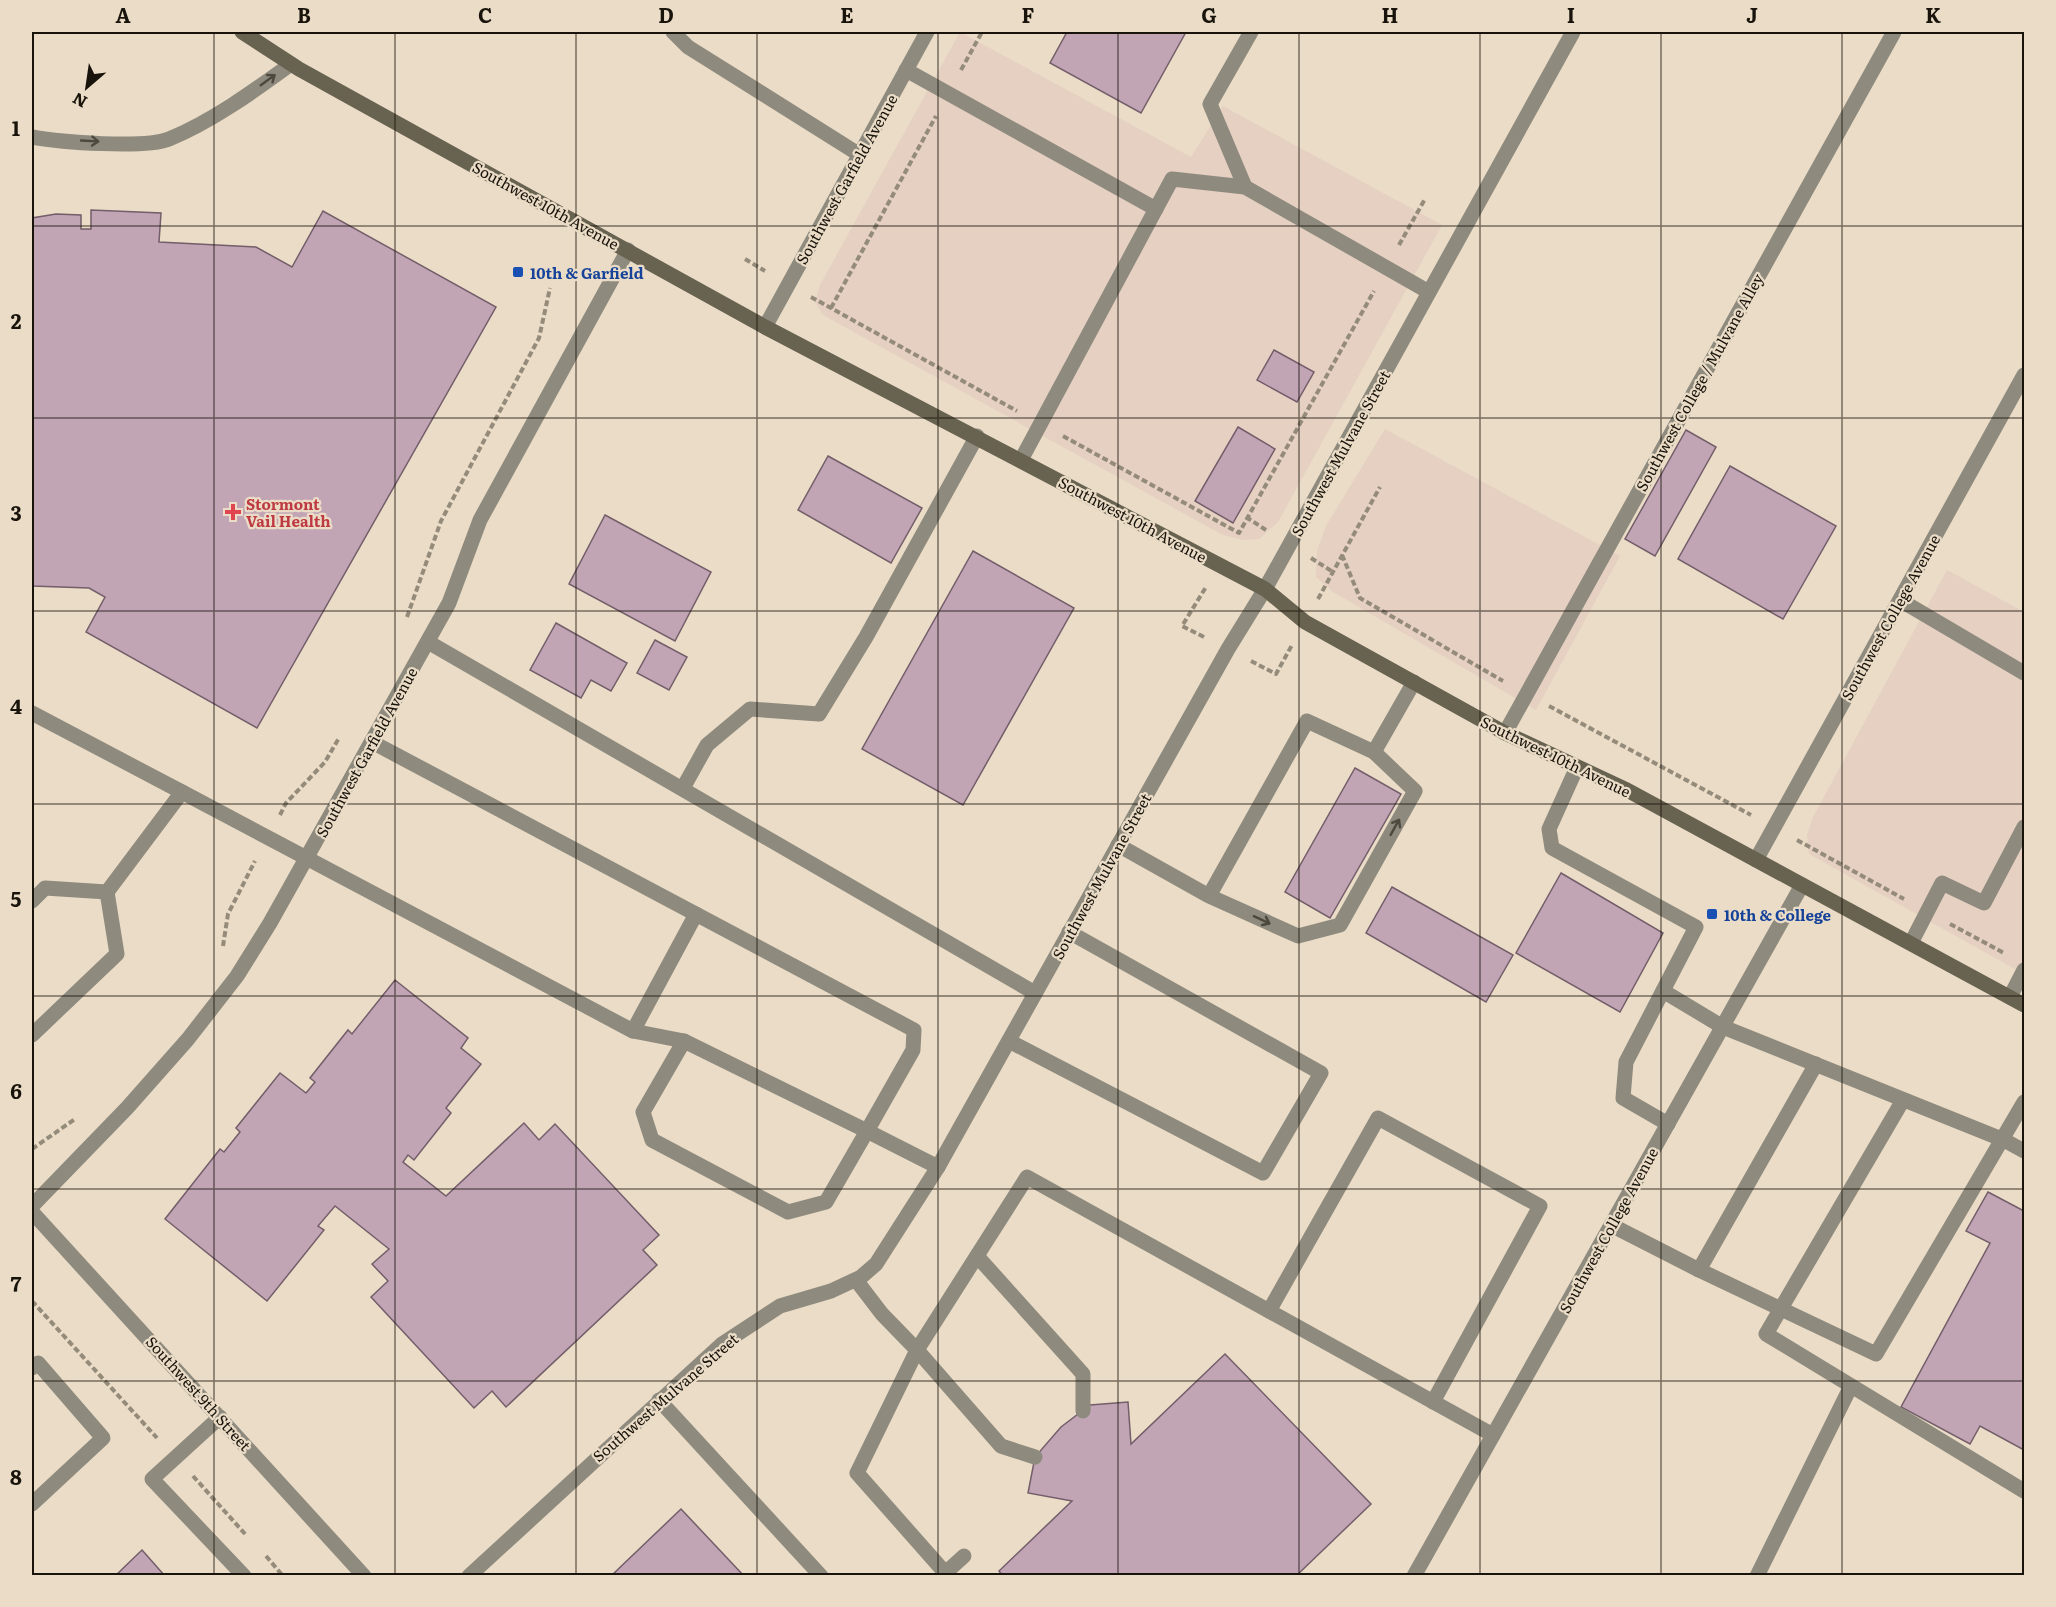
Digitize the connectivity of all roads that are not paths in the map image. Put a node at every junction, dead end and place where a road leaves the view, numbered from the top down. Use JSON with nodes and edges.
{"nodes":[{"id":1,"x":242,"y":32,"type":"edge"},
{"id":2,"x":673,"y":32,"type":"edge"},
{"id":3,"x":927,"y":32,"type":"edge"},
{"id":4,"x":1251,"y":32,"type":"edge"},
{"id":5,"x":1573,"y":32,"type":"edge"},
{"id":6,"x":1894,"y":32,"type":"edge"},
{"id":7,"x":291,"y":64,"type":"junction"},
{"id":8,"x":906,"y":70,"type":"junction"},
{"id":9,"x":32,"y":137,"type":"edge"},
{"id":10,"x":860,"y":155,"type":"junction"},
{"id":11,"x":1245,"y":187,"type":"junction"},
{"id":12,"x":1156,"y":209,"type":"junction"},
{"id":13,"x":628,"y":250,"type":"junction"},
{"id":14,"x":1429,"y":292,"type":"junction"},
{"id":15,"x":765,"y":327,"type":"junction"},
{"id":16,"x":2025,"y":375,"type":"edge"},
{"id":17,"x":977,"y":436,"type":"junction"},
{"id":18,"x":1021,"y":460,"type":"junction"},
{"id":19,"x":1265,"y":589,"type":"junction"},
{"id":20,"x":1900,"y":600,"type":"junction"},
{"id":21,"x":428,"y":642,"type":"junction"},
{"id":22,"x":2025,"y":674,"type":"edge"},
{"id":23,"x":1414,"y":682,"type":"junction"},
{"id":24,"x":32,"y":713,"type":"edge"},
{"id":25,"x":1505,"y":733,"type":"junction"},
{"id":26,"x":372,"y":742,"type":"junction"},
{"id":27,"x":1374,"y":752,"type":"junction"},
{"id":28,"x":1577,"y":767,"type":"junction"},
{"id":29,"x":683,"y":788,"type":"junction"},
{"id":30,"x":182,"y":792,"type":"junction"},
{"id":31,"x":2025,"y":827,"type":"edge"},
{"id":32,"x":1118,"y":845,"type":"junction"},
{"id":33,"x":306,"y":858,"type":"junction"},
{"id":34,"x":1756,"y":860,"type":"junction"},
{"id":35,"x":1802,"y":885,"type":"junction"},
{"id":36,"x":107,"y":892,"type":"junction"},
{"id":37,"x":1209,"y":896,"type":"junction"},
{"id":38,"x":32,"y":901,"type":"edge"},
{"id":39,"x":696,"y":914,"type":"junction"},
{"id":40,"x":1070,"y":932,"type":"junction"},
{"id":41,"x":1911,"y":943,"type":"junction"},
{"id":42,"x":2025,"y":970,"type":"edge"},
{"id":43,"x":1663,"y":991,"type":"junction"},
{"id":44,"x":1035,"y":993,"type":"junction"},
{"id":45,"x":2010,"y":997,"type":"junction"},
{"id":46,"x":2025,"y":1005,"type":"edge"},
{"id":47,"x":1723,"y":1027,"type":"junction"},
{"id":48,"x":633,"y":1031,"type":"junction"},
{"id":49,"x":32,"y":1035,"type":"edge"},
{"id":50,"x":684,"y":1041,"type":"junction"},
{"id":51,"x":1009,"y":1041,"type":"junction"},
{"id":52,"x":1816,"y":1064,"type":"junction"},
{"id":53,"x":1903,"y":1100,"type":"junction"},
{"id":54,"x":2025,"y":1101,"type":"edge"},
{"id":55,"x":1668,"y":1124,"type":"junction"},
{"id":56,"x":867,"y":1131,"type":"junction"},
{"id":57,"x":2004,"y":1140,"type":"junction"},
{"id":58,"x":2025,"y":1151,"type":"edge"},
{"id":59,"x":938,"y":1167,"type":"junction"},
{"id":60,"x":32,"y":1206,"type":"edge"},
{"id":61,"x":32,"y":1212,"type":"edge"},
{"id":62,"x":1611,"y":1225,"type":"junction"},
{"id":63,"x":977,"y":1256,"type":"junction"},
{"id":64,"x":1699,"y":1270,"type":"junction"},
{"id":65,"x":856,"y":1280,"type":"junction"},
{"id":66,"x":1780,"y":1308,"type":"junction"},
{"id":67,"x":1269,"y":1311,"type":"junction"},
{"id":68,"x":917,"y":1350,"type":"junction"},
{"id":69,"x":32,"y":1368,"type":"edge"},
{"id":70,"x":1850,"y":1388,"type":"junction"},
{"id":71,"x":659,"y":1400,"type":"junction"},
{"id":72,"x":1432,"y":1402,"type":"junction"},
{"id":73,"x":1083,"y":1411,"type":"dead end"},
{"id":74,"x":220,"y":1417,"type":"junction"},
{"id":75,"x":1493,"y":1435,"type":"junction"},
{"id":76,"x":1035,"y":1458,"type":"dead end"},
{"id":77,"x":2025,"y":1491,"type":"edge"},
{"id":78,"x":32,"y":1504,"type":"edge"},
{"id":79,"x":964,"y":1556,"type":"dead end"},
{"id":80,"x":244,"y":1575,"type":"edge"},
{"id":81,"x":364,"y":1575,"type":"edge"},
{"id":82,"x":469,"y":1575,"type":"edge"},
{"id":83,"x":821,"y":1575,"type":"edge"},
{"id":84,"x":945,"y":1575,"type":"edge"},
{"id":85,"x":1413,"y":1575,"type":"edge"},
{"id":86,"x":1757,"y":1575,"type":"edge"}],
"edges":[{"from":1,"to":7,"type":"main road","name":"Southwest 10th Avenue"},
{"from":2,"to":10,"type":"street"},
{"from":3,"to":8,"type":"street","name":"Southwest Garfield Avenue"},
{"from":4,"to":11,"type":"street"},
{"from":5,"to":14,"type":"street","name":"Southwest Mulvane Street"},
{"from":6,"to":25,"type":"street","name":"Southwest College / Mulvane Alley"},
{"from":9,"to":7,"type":"street","one_way":true},
{"from":7,"to":13,"type":"main road","name":"Southwest 10th Avenue"},
{"from":8,"to":10,"type":"street","name":"Southwest Garfield Avenue"},
{"from":8,"to":12,"type":"street"},
{"from":10,"to":15,"type":"street","name":"Southwest Garfield Avenue"},
{"from":11,"to":12,"type":"street"},
{"from":11,"to":14,"type":"street"},
{"from":12,"to":18,"type":"street"},
{"from":13,"to":15,"type":"main road","name":"Southwest 10th Avenue"},
{"from":13,"to":21,"type":"street","name":"Southwest Garfield Avenue"},
{"from":14,"to":19,"type":"street","name":"Southwest Mulvane Street"},
{"from":15,"to":17,"type":"main road","name":"Southwest 10th Avenue"},
{"from":16,"to":20,"type":"street","name":"Southwest College Avenue"},
{"from":17,"to":18,"type":"main road","name":"Southwest 10th Avenue"},
{"from":17,"to":29,"type":"street"},
{"from":18,"to":19,"type":"main road","name":"Southwest 10th Avenue"},
{"from":19,"to":23,"type":"main road","name":"Southwest 10th Avenue"},
{"from":19,"to":32,"type":"street","name":"Southwest Mulvane Street"},
{"from":20,"to":22,"type":"street"},
{"from":20,"to":34,"type":"street","name":"Southwest College Avenue"},
{"from":21,"to":26,"type":"street","name":"Southwest Garfield Avenue"},
{"from":21,"to":29,"type":"street"},
{"from":23,"to":25,"type":"main road","name":"Southwest 10th Avenue"},
{"from":23,"to":27,"type":"street"},
{"from":24,"to":30,"type":"street"},
{"from":25,"to":28,"type":"main road","name":"Southwest 10th Avenue"},
{"from":26,"to":33,"type":"street","name":"Southwest Garfield Avenue"},
{"from":26,"to":39,"type":"street"},
{"from":27,"to":37,"type":"street"},
{"from":37,"to":27,"type":"street","one_way":true},
{"from":28,"to":34,"type":"main road","name":"Southwest 10th Avenue"},
{"from":28,"to":43,"type":"street"},
{"from":29,"to":44,"type":"street"},
{"from":30,"to":33,"type":"street"},
{"from":30,"to":36,"type":"street"},
{"from":31,"to":41,"type":"street"},
{"from":32,"to":37,"type":"street"},
{"from":32,"to":40,"type":"street","name":"Southwest Mulvane Street"},
{"from":33,"to":48,"type":"street"},
{"from":33,"to":60,"type":"street","name":"Southwest Garfield Avenue"},
{"from":34,"to":35,"type":"main road","name":"Southwest 10th Avenue"},
{"from":35,"to":41,"type":"main road","name":"Southwest 10th Avenue"},
{"from":35,"to":47,"type":"street","name":"Southwest College Avenue"},
{"from":36,"to":38,"type":"street"},
{"from":36,"to":49,"type":"street"},
{"from":39,"to":48,"type":"street"},
{"from":39,"to":56,"type":"street"},
{"from":40,"to":44,"type":"street","name":"Southwest Mulvane Street"},
{"from":40,"to":51,"type":"street"},
{"from":41,"to":45,"type":"main road","name":"Southwest 10th Avenue"},
{"from":42,"to":45,"type":"street"},
{"from":43,"to":47,"type":"street"},
{"from":43,"to":55,"type":"street"},
{"from":44,"to":51,"type":"street","name":"Southwest Mulvane Street"},
{"from":45,"to":46,"type":"main road","name":"Southwest 10th Avenue"},
{"from":47,"to":52,"type":"street"},
{"from":47,"to":55,"type":"street","name":"Southwest College Avenue"},
{"from":48,"to":50,"type":"street"},
{"from":50,"to":56,"type":"street"},
{"from":50,"to":56,"type":"street"},
{"from":51,"to":59,"type":"street","name":"Southwest Mulvane Street"},
{"from":52,"to":53,"type":"street"},
{"from":52,"to":64,"type":"street"},
{"from":53,"to":57,"type":"street"},
{"from":53,"to":66,"type":"street"},
{"from":54,"to":57,"type":"street"},
{"from":55,"to":62,"type":"street","name":"Southwest College Avenue"},
{"from":56,"to":59,"type":"street"},
{"from":57,"to":58,"type":"street"},
{"from":57,"to":66,"type":"street"},
{"from":59,"to":65,"type":"street","name":"Southwest Mulvane Street"},
{"from":61,"to":74,"type":"street","name":"Southwest 9th Street"},
{"from":62,"to":64,"type":"street"},
{"from":62,"to":75,"type":"street","name":"Southwest College Avenue"},
{"from":63,"to":67,"type":"street"},
{"from":63,"to":68,"type":"street"},
{"from":63,"to":73,"type":"street"},
{"from":64,"to":66,"type":"street"},
{"from":65,"to":68,"type":"street"},
{"from":65,"to":71,"type":"street","name":"Southwest Mulvane Street"},
{"from":66,"to":70,"type":"street"},
{"from":67,"to":72,"type":"street"},
{"from":67,"to":72,"type":"street"},
{"from":68,"to":76,"type":"street"},
{"from":68,"to":84,"type":"street"},
{"from":69,"to":78,"type":"street"},
{"from":70,"to":77,"type":"street"},
{"from":70,"to":86,"type":"street"},
{"from":71,"to":82,"type":"street","name":"Southwest Mulvane Street"},
{"from":71,"to":83,"type":"street"},
{"from":72,"to":75,"type":"street"},
{"from":74,"to":80,"type":"street"},
{"from":74,"to":81,"type":"street","name":"Southwest 9th Street"},
{"from":75,"to":85,"type":"street","name":"Southwest College Avenue"},
{"from":79,"to":84,"type":"street"}]}
